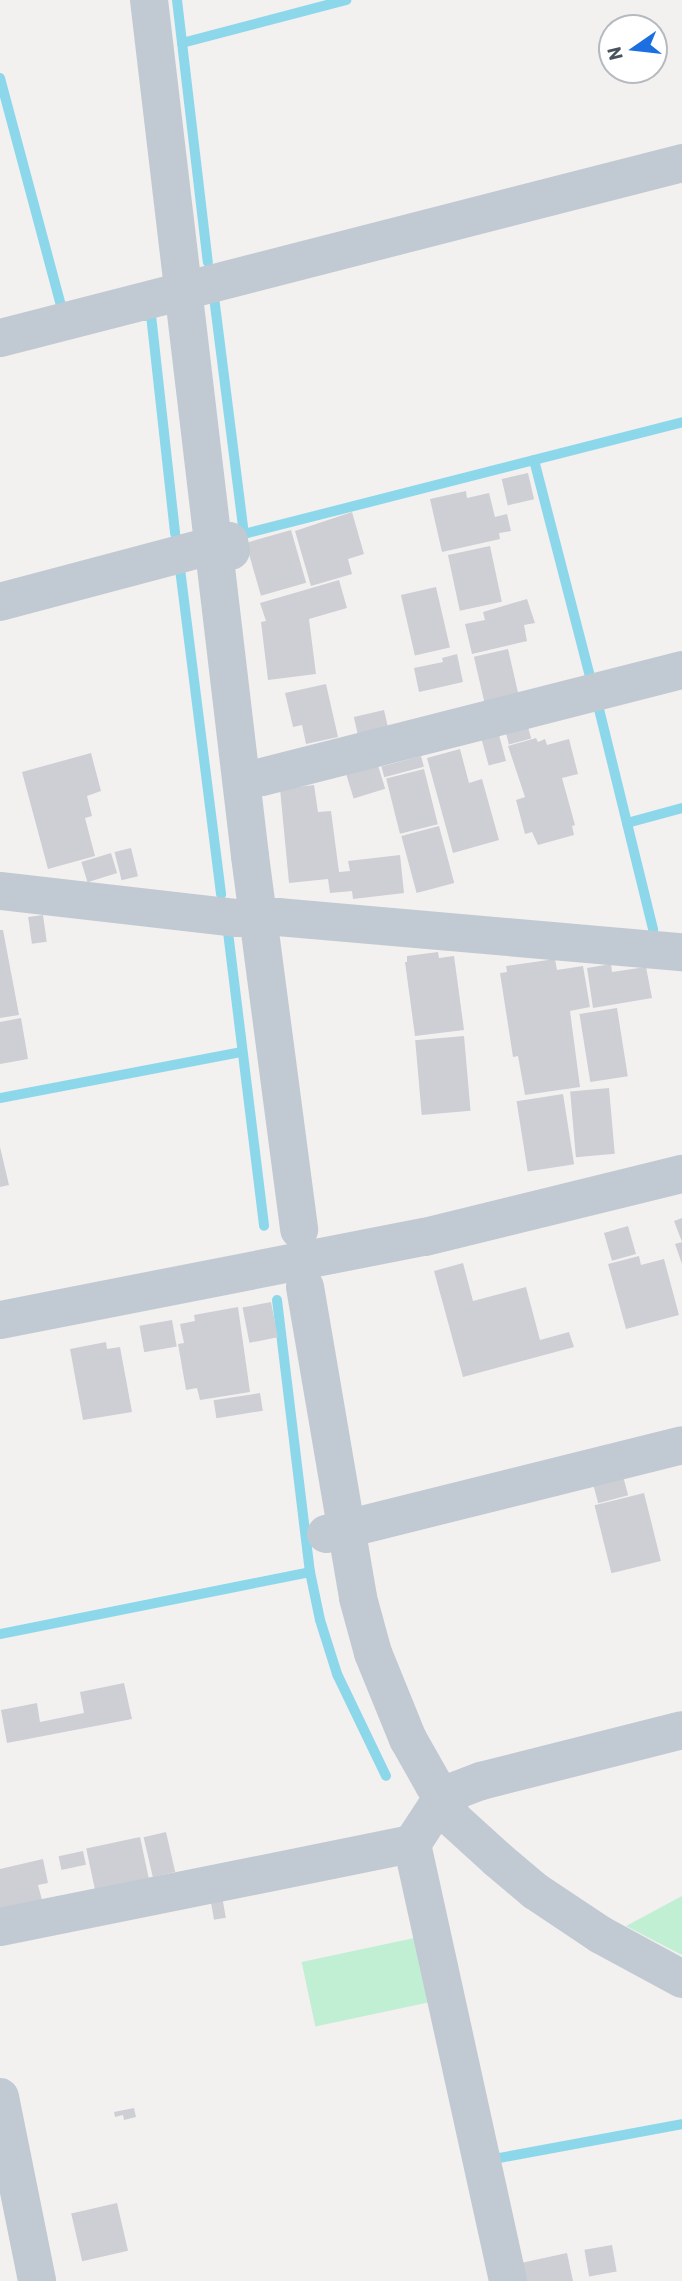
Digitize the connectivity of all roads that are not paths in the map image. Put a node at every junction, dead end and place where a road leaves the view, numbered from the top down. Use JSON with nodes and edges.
{"nodes":[{"id":1,"x":149,"y":0,"type":"edge"},
{"id":2,"x":164,"y":0,"type":"edge"},
{"id":3,"x":682,"y":163,"type":"edge"},
{"id":4,"x":191,"y":289,"type":"junction"},
{"id":5,"x":0,"y":338,"type":"edge"},
{"id":6,"x":221,"y":544,"type":"junction"},
{"id":7,"x":0,"y":602,"type":"edge"},
{"id":8,"x":682,"y":670,"type":"edge"},
{"id":9,"x":262,"y":777,"type":"junction"},
{"id":10,"x":0,"y":891,"type":"edge"},
{"id":11,"x":268,"y":917,"type":"junction"},
{"id":12,"x":682,"y":952,"type":"edge"},
{"id":13,"x":682,"y":1174,"type":"edge"},
{"id":14,"x":297,"y":1261,"type":"junction"},
{"id":15,"x":0,"y":1320,"type":"edge"},
{"id":16,"x":682,"y":1445,"type":"edge"},
{"id":17,"x":336,"y":1531,"type":"junction"},
{"id":18,"x":682,"y":1730,"type":"edge"},
{"id":19,"x":428,"y":1818,"type":"junction"},
{"id":20,"x":0,"y":1927,"type":"edge"},
{"id":21,"x":682,"y":1979,"type":"edge"},
{"id":22,"x":0,"y":2097,"type":"edge"},
{"id":23,"x":37,"y":2281,"type":"edge"},
{"id":24,"x":508,"y":2281,"type":"edge"}],
"edges":[{"from":1,"to":4,"type":"street"},
{"from":2,"to":4,"type":"street"},
{"from":3,"to":4,"type":"street"},
{"from":4,"to":5,"type":"street"},
{"from":4,"to":6,"type":"street"},
{"from":6,"to":7,"type":"street"},
{"from":6,"to":9,"type":"street"},
{"from":6,"to":11,"type":"street"},
{"from":8,"to":9,"type":"street"},
{"from":9,"to":11,"type":"street"},
{"from":10,"to":11,"type":"street"},
{"from":11,"to":12,"type":"street"},
{"from":11,"to":14,"type":"street"},
{"from":13,"to":14,"type":"street"},
{"from":14,"to":15,"type":"street"},
{"from":14,"to":17,"type":"street"},
{"from":16,"to":17,"type":"street"},
{"from":17,"to":19,"type":"street"},
{"from":18,"to":19,"type":"street"},
{"from":19,"to":20,"type":"street"},
{"from":19,"to":21,"type":"street"},
{"from":19,"to":24,"type":"street"},
{"from":22,"to":23,"type":"street"}]}
